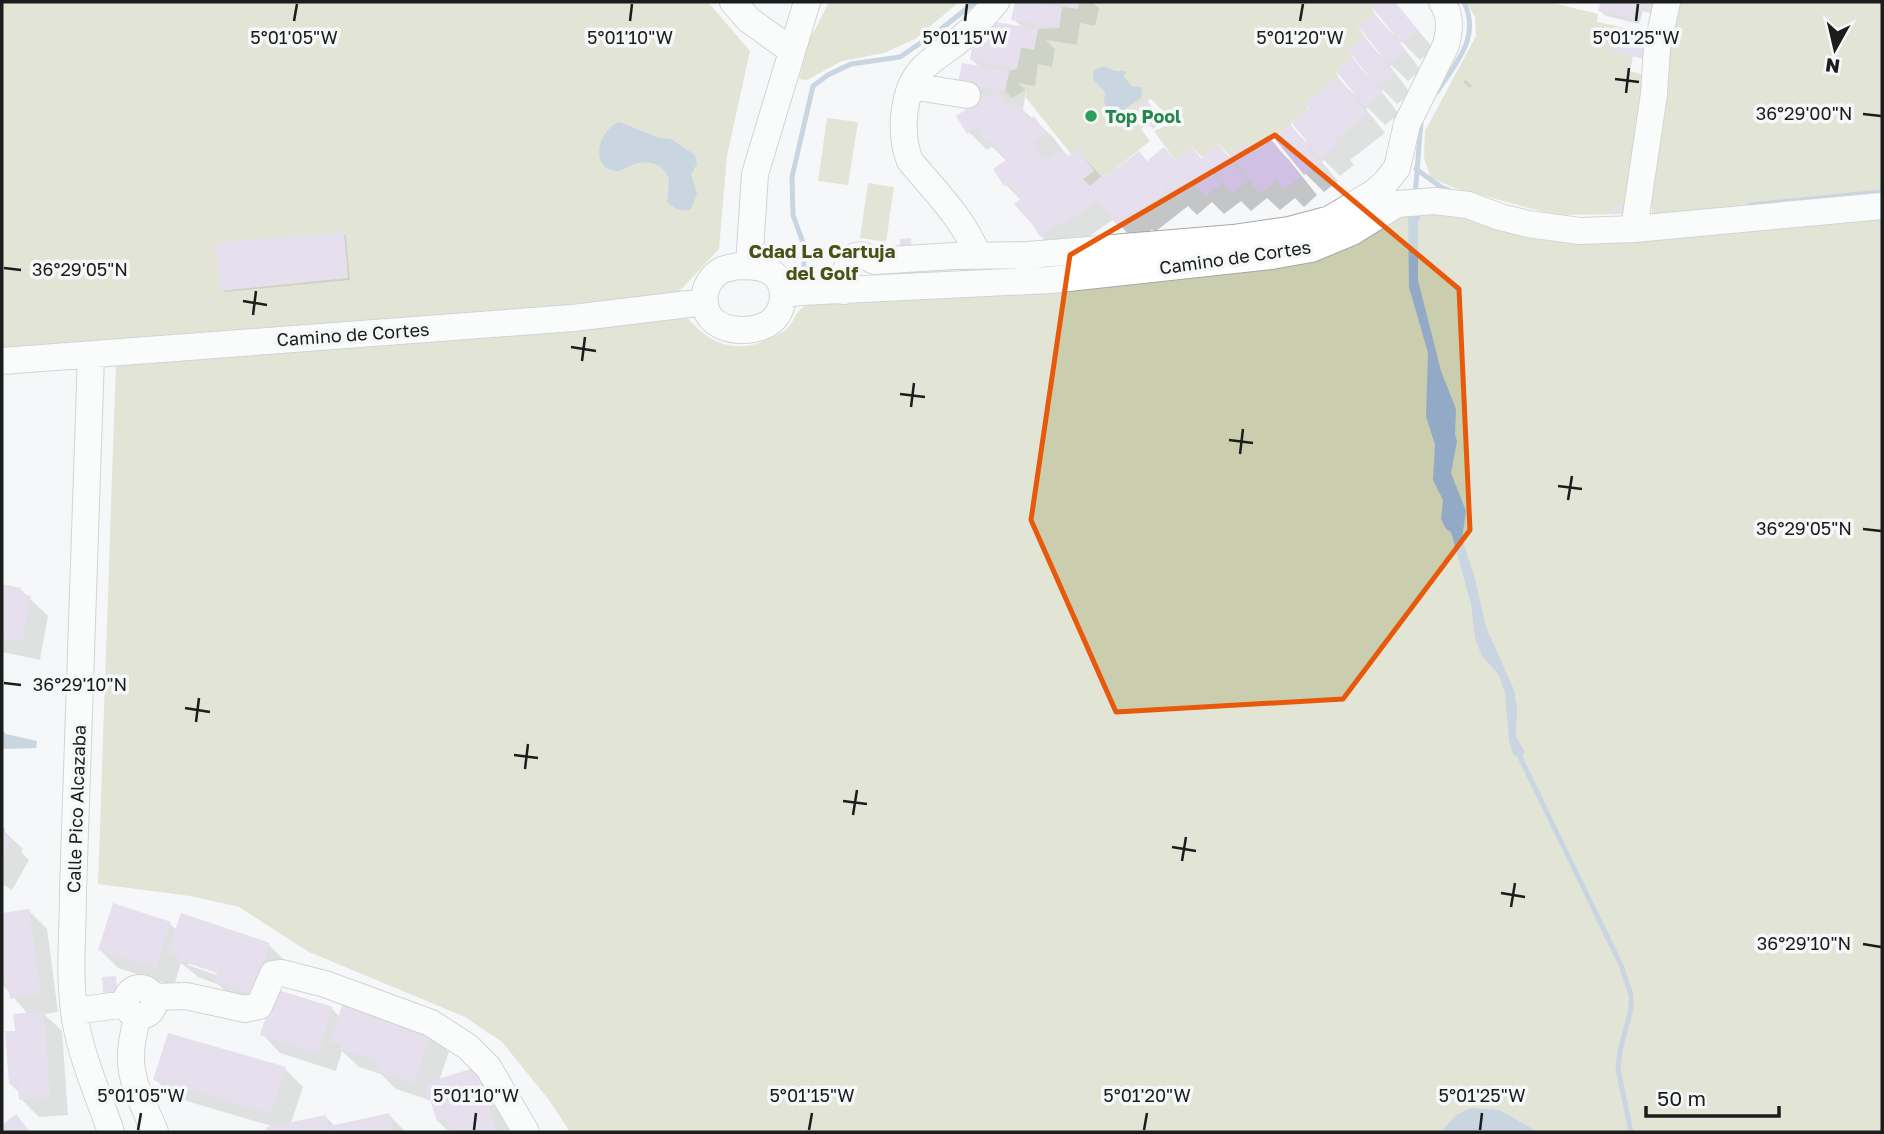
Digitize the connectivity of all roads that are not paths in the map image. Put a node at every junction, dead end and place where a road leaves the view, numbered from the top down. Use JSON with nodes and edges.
{"nodes":[{"id":1,"x":733,"y":2,"type":"edge"},
{"id":2,"x":807,"y":2,"type":"edge"},
{"id":3,"x":996,"y":2,"type":"edge"},
{"id":4,"x":1442,"y":2,"type":"edge"},
{"id":5,"x":1667,"y":2,"type":"edge"},
{"id":6,"x":792,"y":51,"type":"junction"},
{"id":7,"x":911,"y":86,"type":"junction"},
{"id":8,"x":967,"y":95,"type":"dead end"},
{"id":9,"x":1882,"y":206,"type":"edge"},
{"id":10,"x":1634,"y":229,"type":"junction"},
{"id":11,"x":978,"y":256,"type":"junction"},
{"id":12,"x":749,"y":267,"type":"junction"},
{"id":13,"x":844,"y":284,"type":"junction"},
{"id":14,"x":783,"y":295,"type":"junction"},
{"id":15,"x":705,"y":302,"type":"junction"},
{"id":16,"x":90,"y":355,"type":"junction"},
{"id":17,"x":2,"y":361,"type":"edge"},
{"id":18,"x":139,"y":1005,"type":"junction"},
{"id":19,"x":75,"y":1011,"type":"junction"},
{"id":20,"x":111,"y":1132,"type":"edge"},
{"id":21,"x":158,"y":1132,"type":"edge"},
{"id":22,"x":526,"y":1132,"type":"edge"}],
"edges":[{"from":1,"to":6,"type":"street"},
{"from":2,"to":6,"type":"street"},
{"from":3,"to":7,"type":"street"},
{"from":4,"to":11,"type":"street"},
{"from":5,"to":10,"type":"street"},
{"from":6,"to":12,"type":"street"},
{"from":7,"to":8,"type":"street"},
{"from":7,"to":11,"type":"street"},
{"from":9,"to":10,"type":"street","name":"Camino de Cortes"},
{"from":10,"to":13,"type":"street","name":"Camino de Cortes"},
{"from":11,"to":13,"type":"street"},
{"from":12,"to":14,"type":"street"},
{"from":12,"to":15,"type":"street"},
{"from":13,"to":14,"type":"street","name":"Camino de Cortes"},
{"from":14,"to":15,"type":"street"},
{"from":15,"to":16,"type":"street","name":"Camino de Cortes"},
{"from":16,"to":17,"type":"street","name":"Camino de Cortes"},
{"from":16,"to":19,"type":"street","name":"Calle Pico Alcazaba"},
{"from":18,"to":19,"type":"street"},
{"from":18,"to":21,"type":"street"},
{"from":18,"to":22,"type":"street"},
{"from":19,"to":20,"type":"street","name":"Calle Pico Alcazaba"}]}
